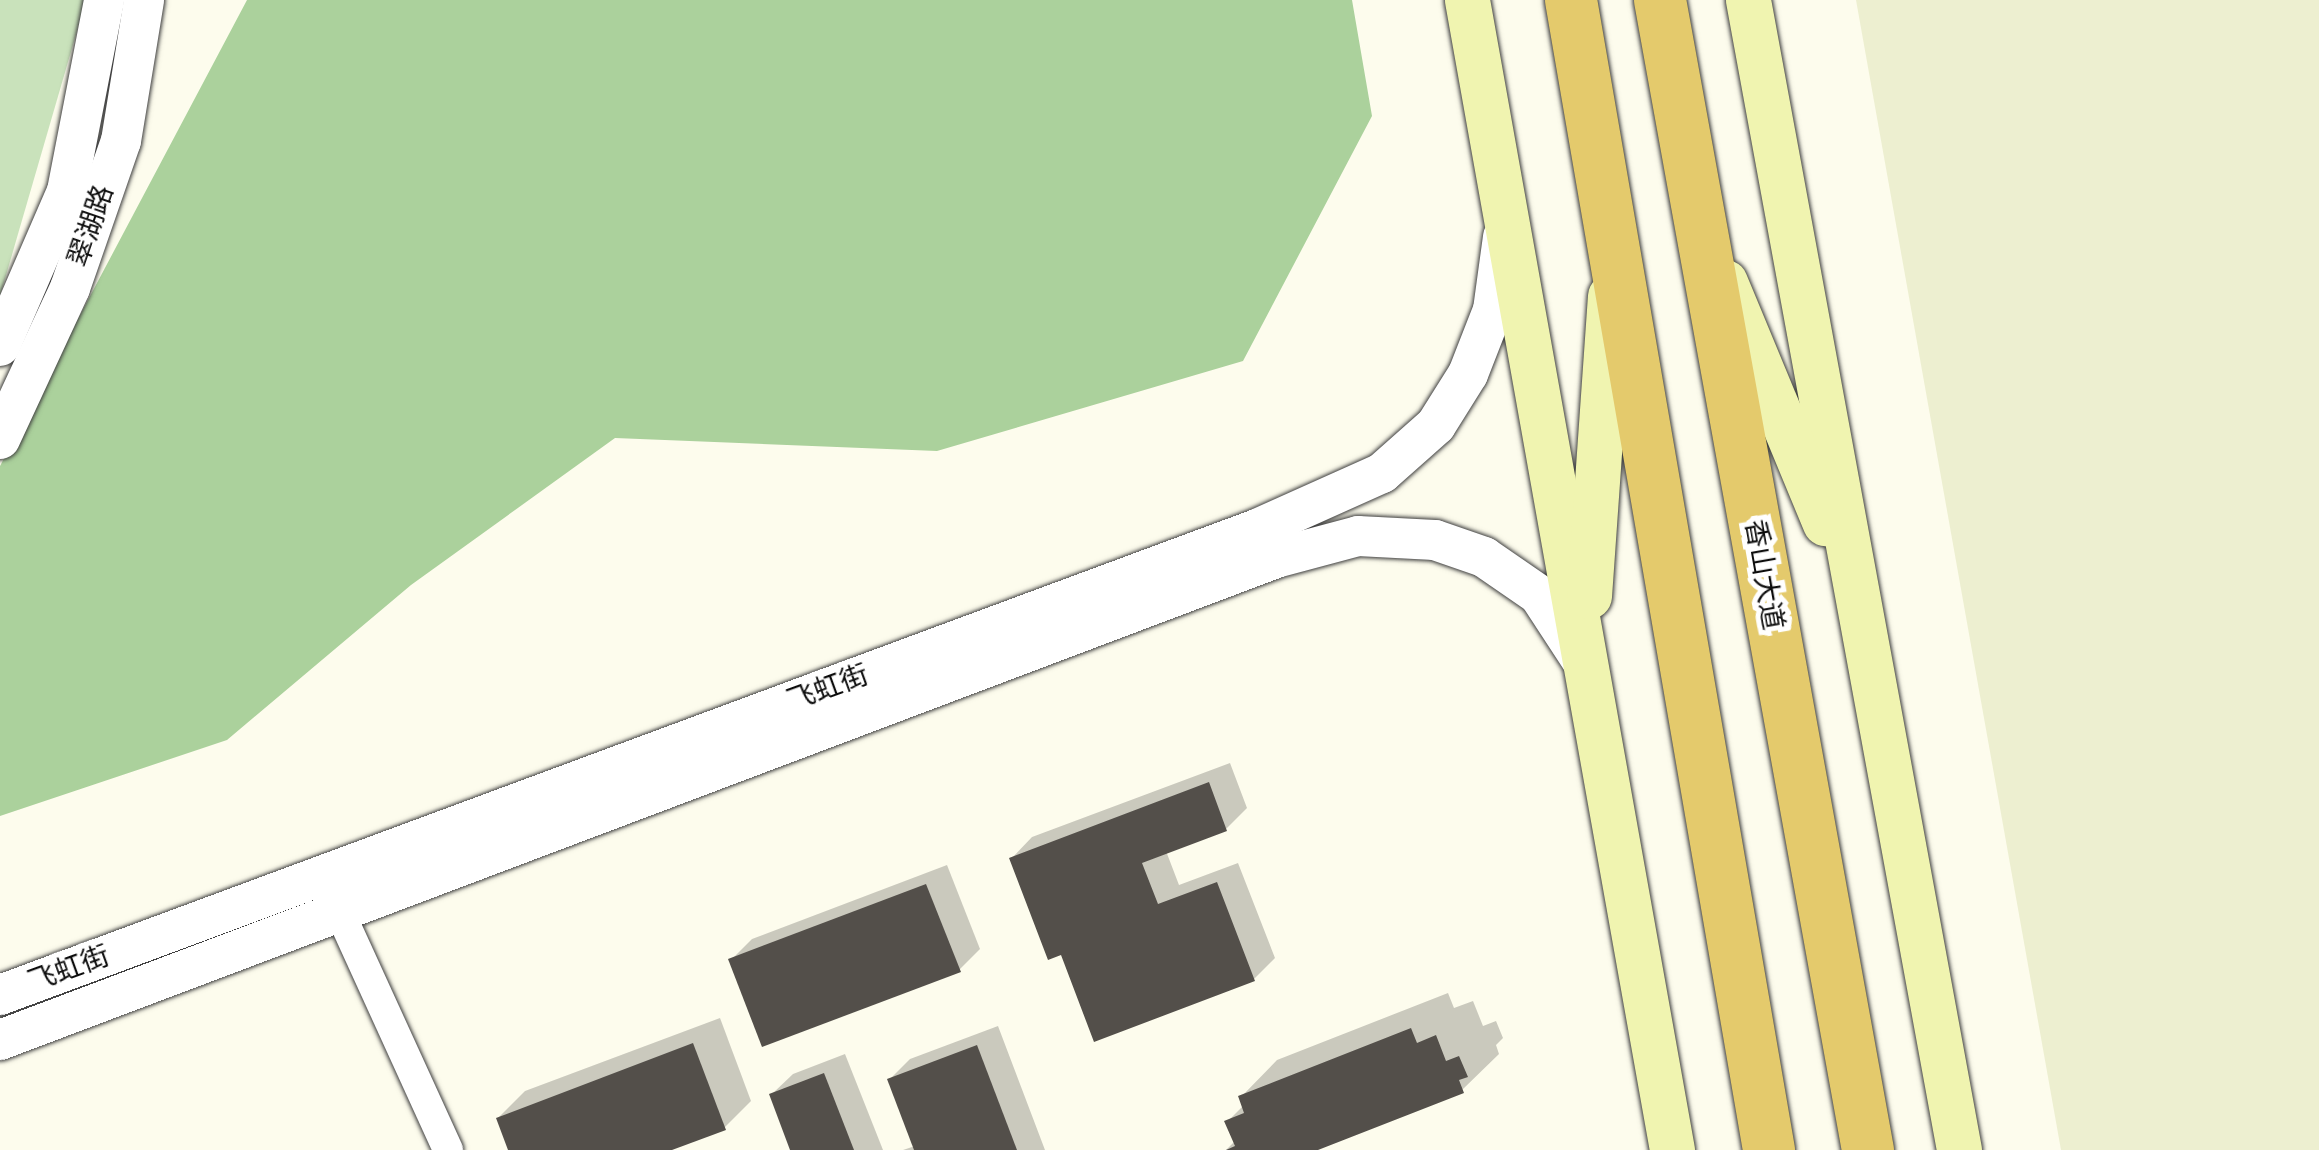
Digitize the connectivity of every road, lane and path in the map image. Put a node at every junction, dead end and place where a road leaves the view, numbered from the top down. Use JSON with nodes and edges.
{"nodes":[{"id":1,"x":104,"y":0,"type":"edge"},
{"id":2,"x":144,"y":0,"type":"edge"},
{"id":3,"x":1466,"y":0,"type":"edge"},
{"id":4,"x":1570,"y":0,"type":"edge"},
{"id":5,"x":1660,"y":0,"type":"edge"},
{"id":6,"x":1748,"y":0,"type":"edge"},
{"id":7,"x":1505,"y":223,"type":"junction"},
{"id":8,"x":1700,"y":223,"type":"junction"},
{"id":9,"x":1614,"y":234,"type":"junction"},
{"id":10,"x":0,"y":346,"type":"edge"},
{"id":11,"x":0,"y":439,"type":"edge"},
{"id":12,"x":1858,"y":604,"type":"junction"},
{"id":13,"x":1584,"y":664,"type":"junction"},
{"id":14,"x":332,"y":894,"type":"junction"},
{"id":15,"x":0,"y":995,"type":"edge"},
{"id":16,"x":0,"y":1040,"type":"edge"},
{"id":17,"x":448,"y":1150,"type":"edge"},
{"id":18,"x":1672,"y":1150,"type":"edge"},
{"id":19,"x":1770,"y":1150,"type":"edge"},
{"id":20,"x":1868,"y":1150,"type":"edge"},
{"id":21,"x":1959,"y":1150,"type":"edge"}],
"edges":[{"from":1,"to":10,"type":"street","name":"翠湖路"},
{"from":2,"to":11,"type":"street","name":"翠湖路"},
{"from":3,"to":7,"type":"main road"},
{"from":4,"to":9,"type":"highway"},
{"from":5,"to":8,"type":"highway","name":"香山大道"},
{"from":6,"to":12,"type":"main road"},
{"from":7,"to":13,"type":"main road"},
{"from":7,"to":14,"type":"street","name":"飞虹街"},
{"from":8,"to":12,"type":"main road"},
{"from":8,"to":20,"type":"highway","name":"香山大道"},
{"from":9,"to":13,"type":"main road"},
{"from":9,"to":19,"type":"highway"},
{"from":12,"to":21,"type":"main road"},
{"from":13,"to":14,"type":"street","name":"飞虹街"},
{"from":13,"to":18,"type":"main road"},
{"from":14,"to":15,"type":"street","name":"飞虹街"},
{"from":14,"to":16,"type":"street","name":"飞虹街"},
{"from":14,"to":17,"type":"street"}]}
